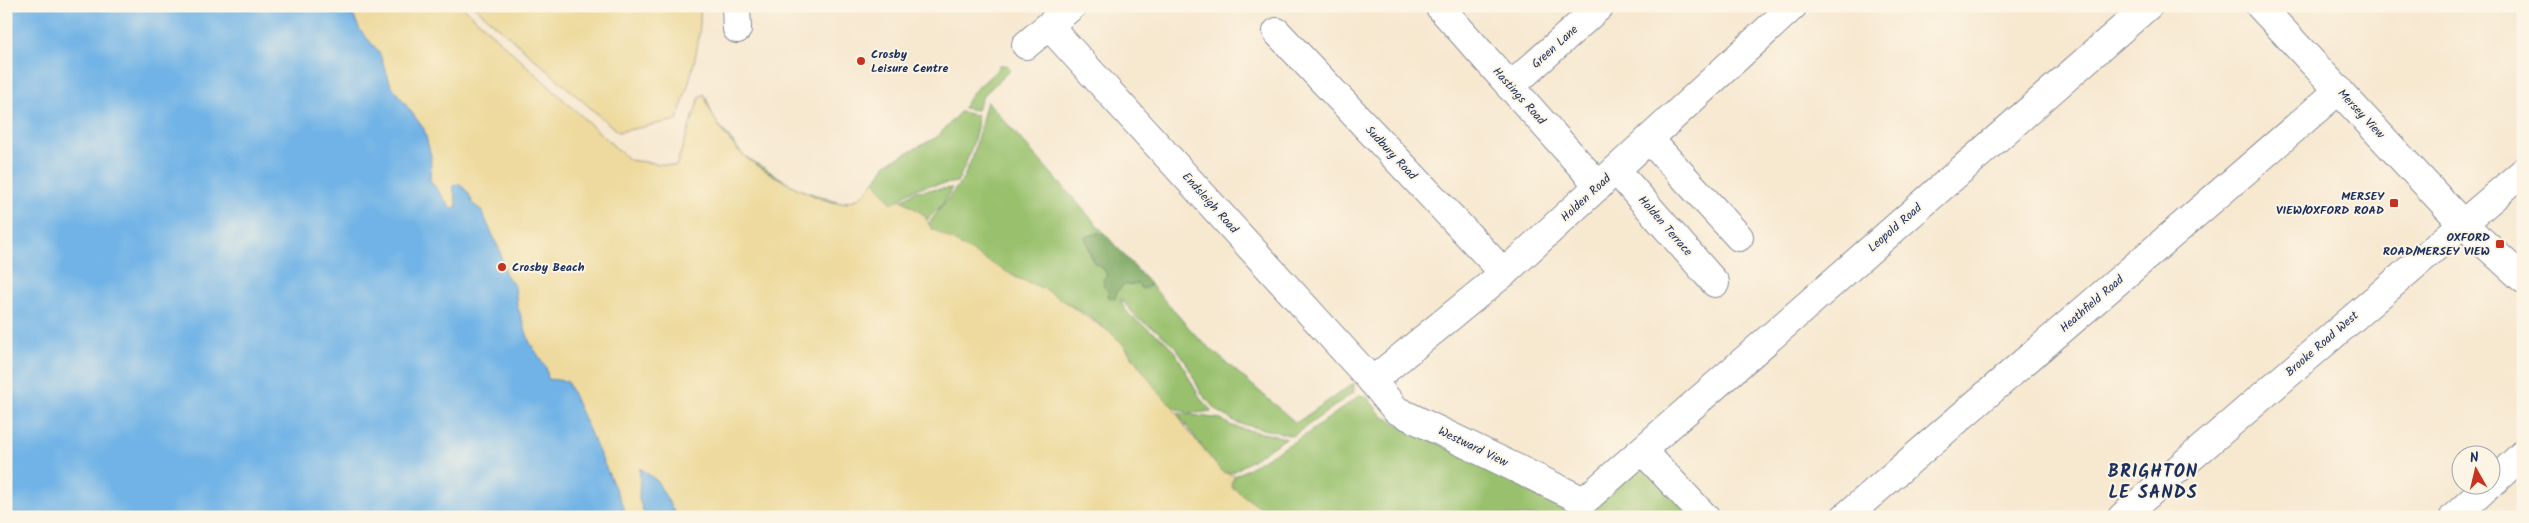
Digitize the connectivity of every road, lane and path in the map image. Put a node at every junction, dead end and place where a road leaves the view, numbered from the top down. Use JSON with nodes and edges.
{"nodes":[{"id":1,"x":1072,"y":6,"type":"edge"},
{"id":2,"x":1439,"y":6,"type":"edge"},
{"id":3,"x":1600,"y":6,"type":"edge"},
{"id":4,"x":2148,"y":6,"type":"edge"},
{"id":5,"x":2260,"y":6,"type":"edge"},
{"id":6,"x":1781,"y":10,"type":"edge"},
{"id":7,"x":1049,"y":26,"type":"junction"},
{"id":8,"x":1277,"y":32,"type":"dead end"},
{"id":9,"x":1026,"y":45,"type":"dead end"},
{"id":10,"x":1510,"y":87,"type":"junction"},
{"id":11,"x":2338,"y":90,"type":"junction"},
{"id":12,"x":1649,"y":139,"type":"junction"},
{"id":13,"x":2523,"y":172,"type":"edge"},
{"id":14,"x":1607,"y":178,"type":"junction"},
{"id":15,"x":2462,"y":223,"type":"junction"},
{"id":16,"x":1739,"y":237,"type":"dead end"},
{"id":17,"x":1504,"y":274,"type":"junction"},
{"id":18,"x":2523,"y":279,"type":"edge"},
{"id":19,"x":1715,"y":282,"type":"dead end"},
{"id":20,"x":1372,"y":381,"type":"junction"},
{"id":21,"x":1643,"y":450,"type":"junction"},
{"id":22,"x":2523,"y":454,"type":"edge"},
{"id":23,"x":2502,"y":474,"type":"edge"},
{"id":24,"x":2477,"y":496,"type":"edge"},
{"id":25,"x":1584,"y":501,"type":"joint"},
{"id":26,"x":1705,"y":517,"type":"edge"},
{"id":27,"x":1845,"y":517,"type":"edge"},
{"id":28,"x":2122,"y":517,"type":"edge"},
{"id":29,"x":2454,"y":517,"type":"edge"}],
"edges":[{"from":1,"to":7,"type":"street"},
{"from":2,"to":10,"type":"street","name":"Hastings Road"},
{"from":3,"to":10,"type":"street","name":"Green Lane"},
{"from":4,"to":21,"type":"street","name":"Leopold Road"},
{"from":5,"to":11,"type":"street","name":"Mersey View"},
{"from":6,"to":12,"type":"street","name":"Holden Road"},
{"from":7,"to":9,"type":"street"},
{"from":7,"to":20,"type":"street","name":"Endsleigh Road"},
{"from":8,"to":17,"type":"street","name":"Sudbury Road"},
{"from":10,"to":14,"type":"street","name":"Hastings Road"},
{"from":11,"to":15,"type":"street","name":"Mersey View"},
{"from":11,"to":27,"type":"street","name":"Heathfield Road"},
{"from":12,"to":14,"type":"street","name":"Holden Road"},
{"from":12,"to":16,"type":"street"},
{"from":13,"to":15,"type":"street","name":"Brooke Road West"},
{"from":14,"to":17,"type":"street","name":"Holden Road"},
{"from":14,"to":19,"type":"street","name":"Holden Terrace"},
{"from":15,"to":18,"type":"street","name":"Mersey View"},
{"from":15,"to":28,"type":"street","name":"Brooke Road West"},
{"from":17,"to":20,"type":"street","name":"Holden Road"},
{"from":20,"to":25,"type":"street","name":"Westward View"},
{"from":21,"to":25,"type":"street","name":"Leopold Road"},
{"from":21,"to":26,"type":"street"},
{"from":22,"to":23,"type":"street"},
{"from":24,"to":29,"type":"street"}]}
